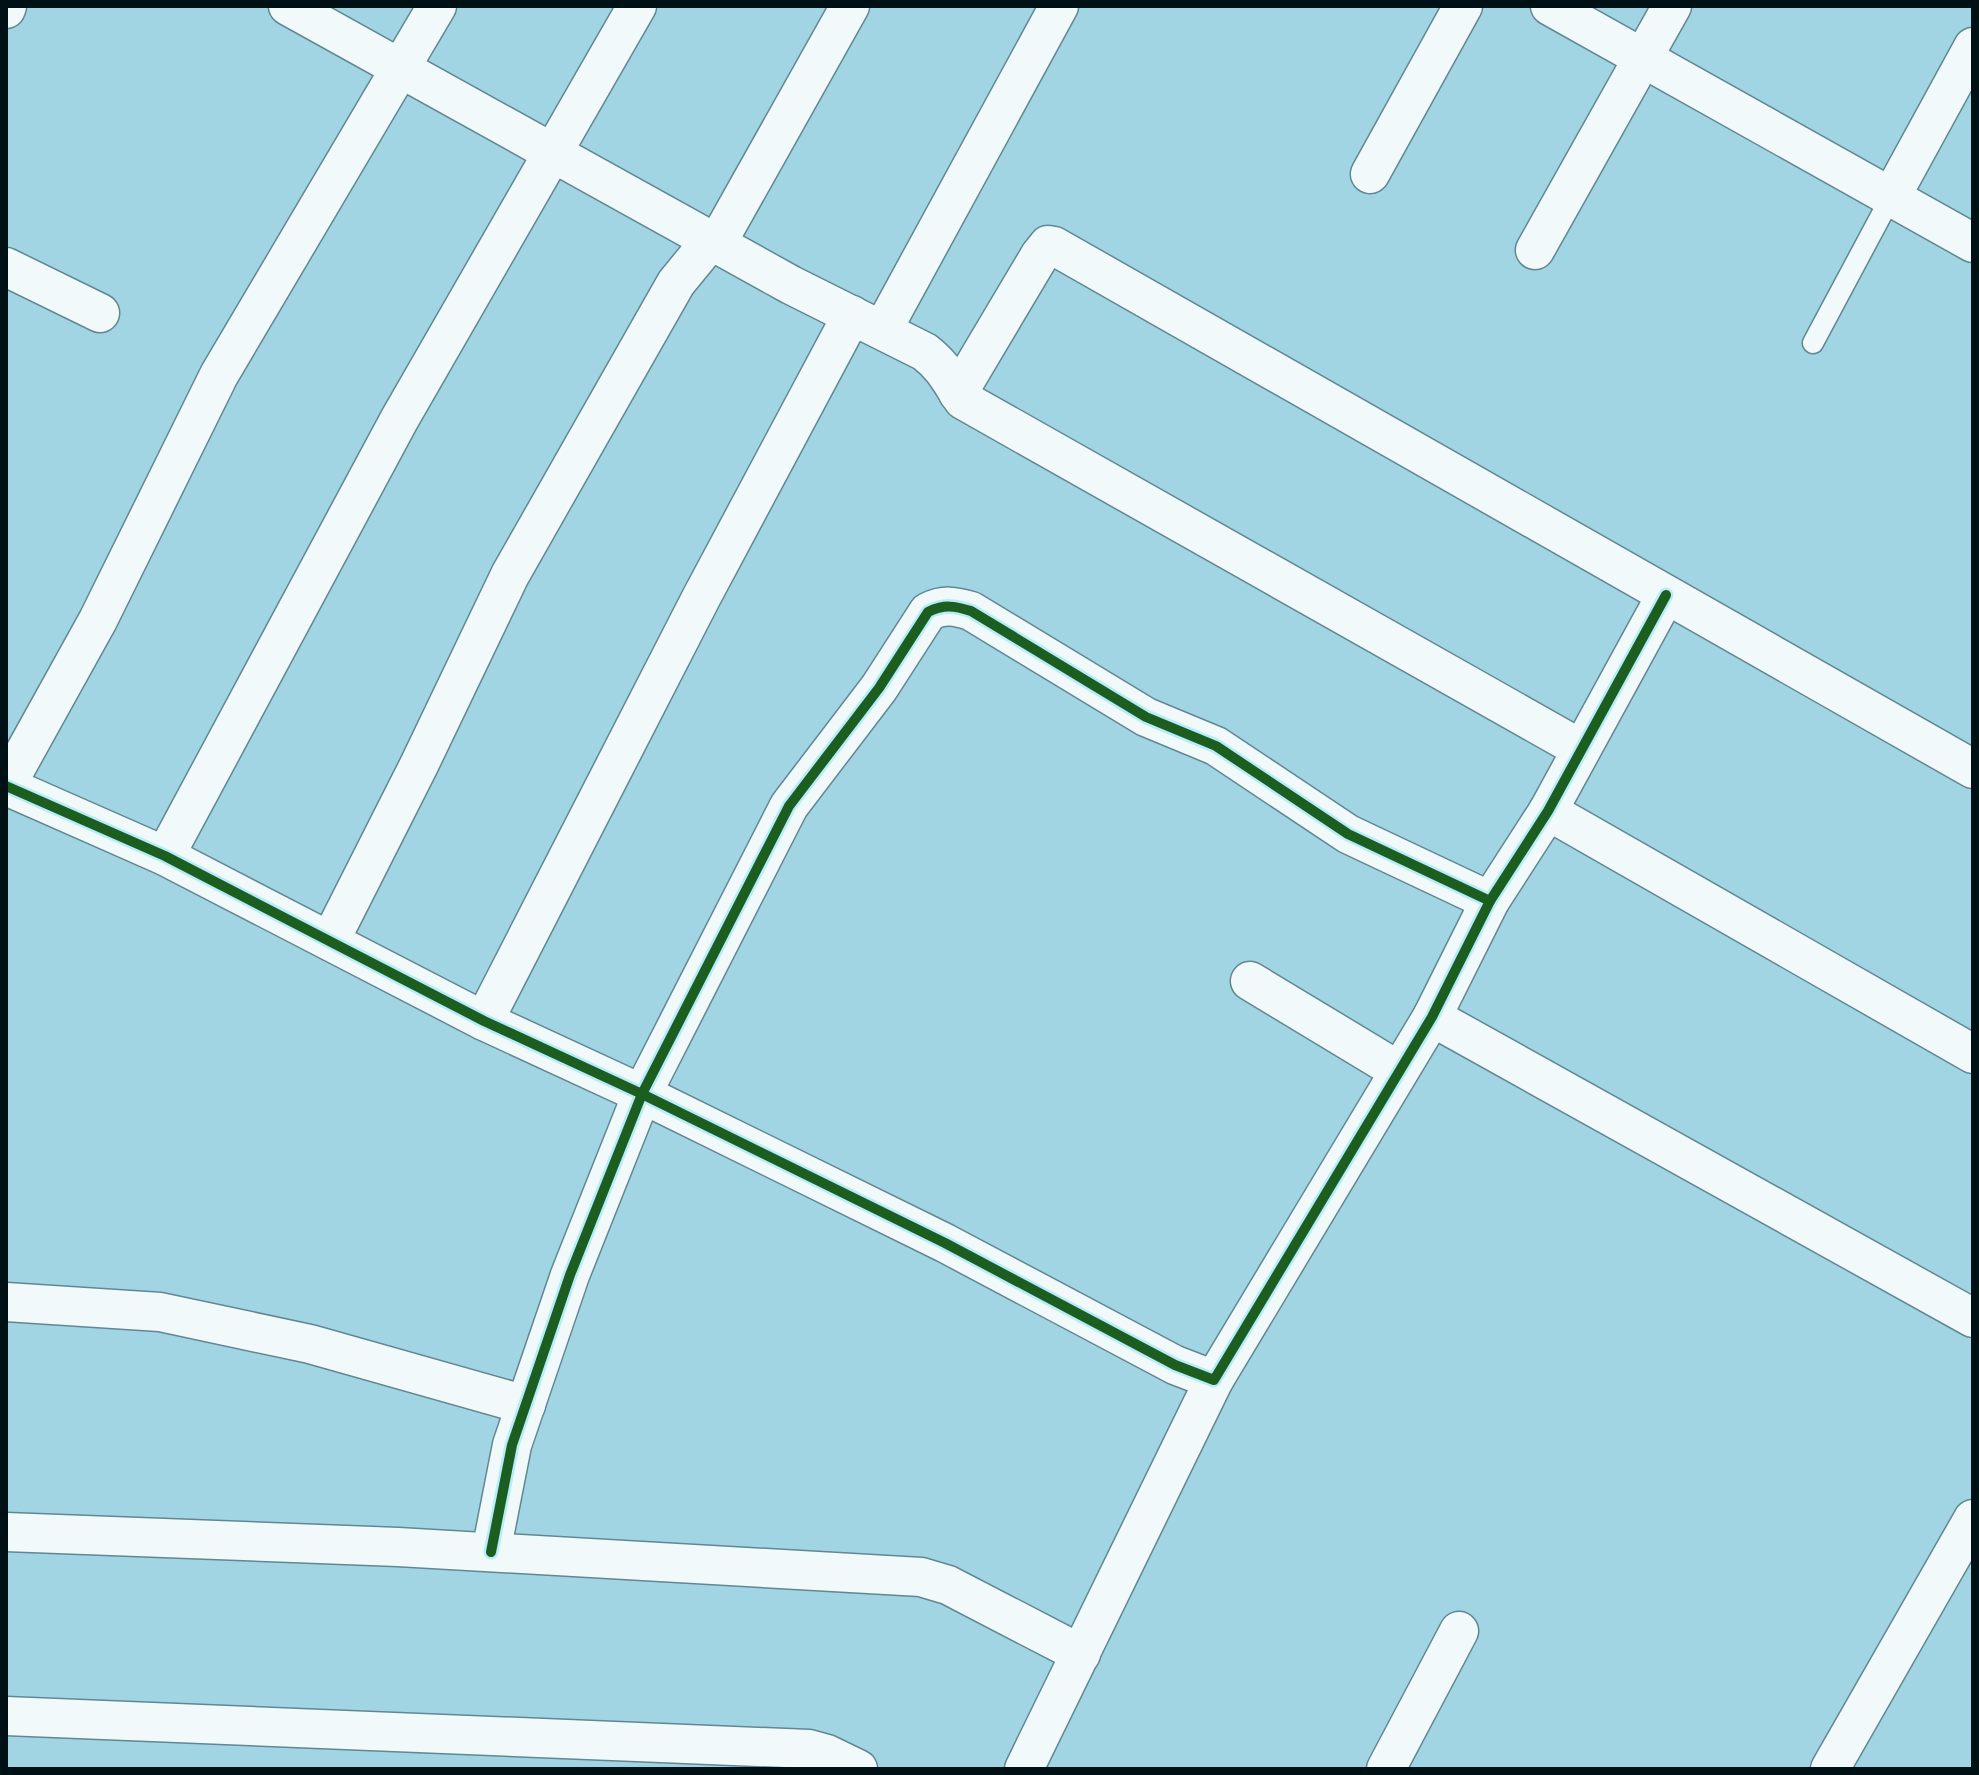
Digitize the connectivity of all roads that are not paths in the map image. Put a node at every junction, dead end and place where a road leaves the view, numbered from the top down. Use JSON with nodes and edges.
{"nodes":[{"id":1,"x":288,"y":6,"type":"edge"},
{"id":2,"x":437,"y":6,"type":"edge"},
{"id":3,"x":637,"y":6,"type":"edge"},
{"id":4,"x":850,"y":6,"type":"edge"},
{"id":5,"x":1059,"y":6,"type":"edge"},
{"id":6,"x":1463,"y":6,"type":"edge"},
{"id":7,"x":1550,"y":6,"type":"edge"},
{"id":8,"x":1672,"y":6,"type":"edge"},
{"id":9,"x":1973,"y":47,"type":"edge"},
{"id":10,"x":1642,"y":58,"type":"junction"},
{"id":11,"x":400,"y":68,"type":"junction"},
{"id":12,"x":552,"y":152,"type":"junction"},
{"id":13,"x":1370,"y":174,"type":"dead end"},
{"id":14,"x":1891,"y":197,"type":"junction"},
{"id":15,"x":717,"y":243,"type":"junction"},
{"id":16,"x":1973,"y":243,"type":"edge"},
{"id":17,"x":1535,"y":250,"type":"dead end"},
{"id":18,"x":6,"y":267,"type":"edge"},
{"id":19,"x":100,"y":313,"type":"dead end"},
{"id":20,"x":868,"y":322,"type":"junction"},
{"id":21,"x":1813,"y":343,"type":"dead end"},
{"id":22,"x":958,"y":393,"type":"junction"},
{"id":23,"x":1666,"y":595,"type":"junction"},
{"id":24,"x":1581,"y":749,"type":"junction"},
{"id":25,"x":1973,"y":769,"type":"edge"},
{"id":26,"x":6,"y":786,"type":"edge"},
{"id":27,"x":1548,"y":811,"type":"junction"},
{"id":28,"x":165,"y":856,"type":"junction"},
{"id":29,"x":1490,"y":901,"type":"junction"},
{"id":30,"x":330,"y":941,"type":"junction"},
{"id":31,"x":1250,"y":981,"type":"dead end"},
{"id":32,"x":1432,"y":1017,"type":"junction"},
{"id":33,"x":484,"y":1021,"type":"junction"},
{"id":34,"x":1973,"y":1054,"type":"edge"},
{"id":35,"x":1399,"y":1071,"type":"junction"},
{"id":36,"x":642,"y":1094,"type":"junction"},
{"id":37,"x":6,"y":1302,"type":"edge"},
{"id":38,"x":1973,"y":1318,"type":"edge"},
{"id":39,"x":1214,"y":1380,"type":"junction"},
{"id":40,"x":526,"y":1405,"type":"junction"},
{"id":41,"x":1973,"y":1519,"type":"edge"},
{"id":42,"x":6,"y":1532,"type":"edge"},
{"id":43,"x":491,"y":1552,"type":"junction"},
{"id":44,"x":1459,"y":1631,"type":"dead end"},
{"id":45,"x":1081,"y":1654,"type":"junction"},
{"id":46,"x":6,"y":1716,"type":"edge"},
{"id":47,"x":858,"y":1769,"type":"edge"},
{"id":48,"x":1024,"y":1769,"type":"edge"},
{"id":49,"x":1386,"y":1769,"type":"edge"},
{"id":50,"x":1830,"y":1769,"type":"edge"}],
"edges":[{"from":1,"to":11,"type":"street"},
{"from":2,"to":11,"type":"street"},
{"from":3,"to":12,"type":"street"},
{"from":4,"to":15,"type":"street"},
{"from":5,"to":20,"type":"street"},
{"from":6,"to":13,"type":"street"},
{"from":7,"to":10,"type":"street"},
{"from":8,"to":10,"type":"street"},
{"from":9,"to":14,"type":"street"},
{"from":10,"to":14,"type":"street"},
{"from":10,"to":17,"type":"street"},
{"from":11,"to":12,"type":"street"},
{"from":11,"to":26,"type":"street"},
{"from":12,"to":15,"type":"street"},
{"from":12,"to":28,"type":"street"},
{"from":14,"to":16,"type":"street"},
{"from":14,"to":21,"type":"lane"},
{"from":15,"to":20,"type":"street"},
{"from":15,"to":30,"type":"street"},
{"from":18,"to":19,"type":"street"},
{"from":20,"to":22,"type":"street"},
{"from":20,"to":33,"type":"street"},
{"from":22,"to":23,"type":"street"},
{"from":22,"to":24,"type":"street"},
{"from":23,"to":24,"type":"street"},
{"from":23,"to":25,"type":"street"},
{"from":24,"to":27,"type":"street"},
{"from":26,"to":28,"type":"street"},
{"from":27,"to":29,"type":"street"},
{"from":27,"to":34,"type":"street"},
{"from":28,"to":30,"type":"street"},
{"from":29,"to":32,"type":"street"},
{"from":29,"to":36,"type":"street"},
{"from":30,"to":33,"type":"street"},
{"from":31,"to":35,"type":"street"},
{"from":32,"to":35,"type":"street"},
{"from":32,"to":38,"type":"street"},
{"from":33,"to":36,"type":"street"},
{"from":35,"to":39,"type":"street"},
{"from":36,"to":39,"type":"street"},
{"from":36,"to":40,"type":"street"},
{"from":37,"to":40,"type":"street"},
{"from":39,"to":45,"type":"street"},
{"from":40,"to":43,"type":"street"},
{"from":41,"to":50,"type":"street"},
{"from":42,"to":43,"type":"street"},
{"from":43,"to":45,"type":"street"},
{"from":44,"to":49,"type":"street"},
{"from":45,"to":48,"type":"street"},
{"from":46,"to":47,"type":"street"}]}
